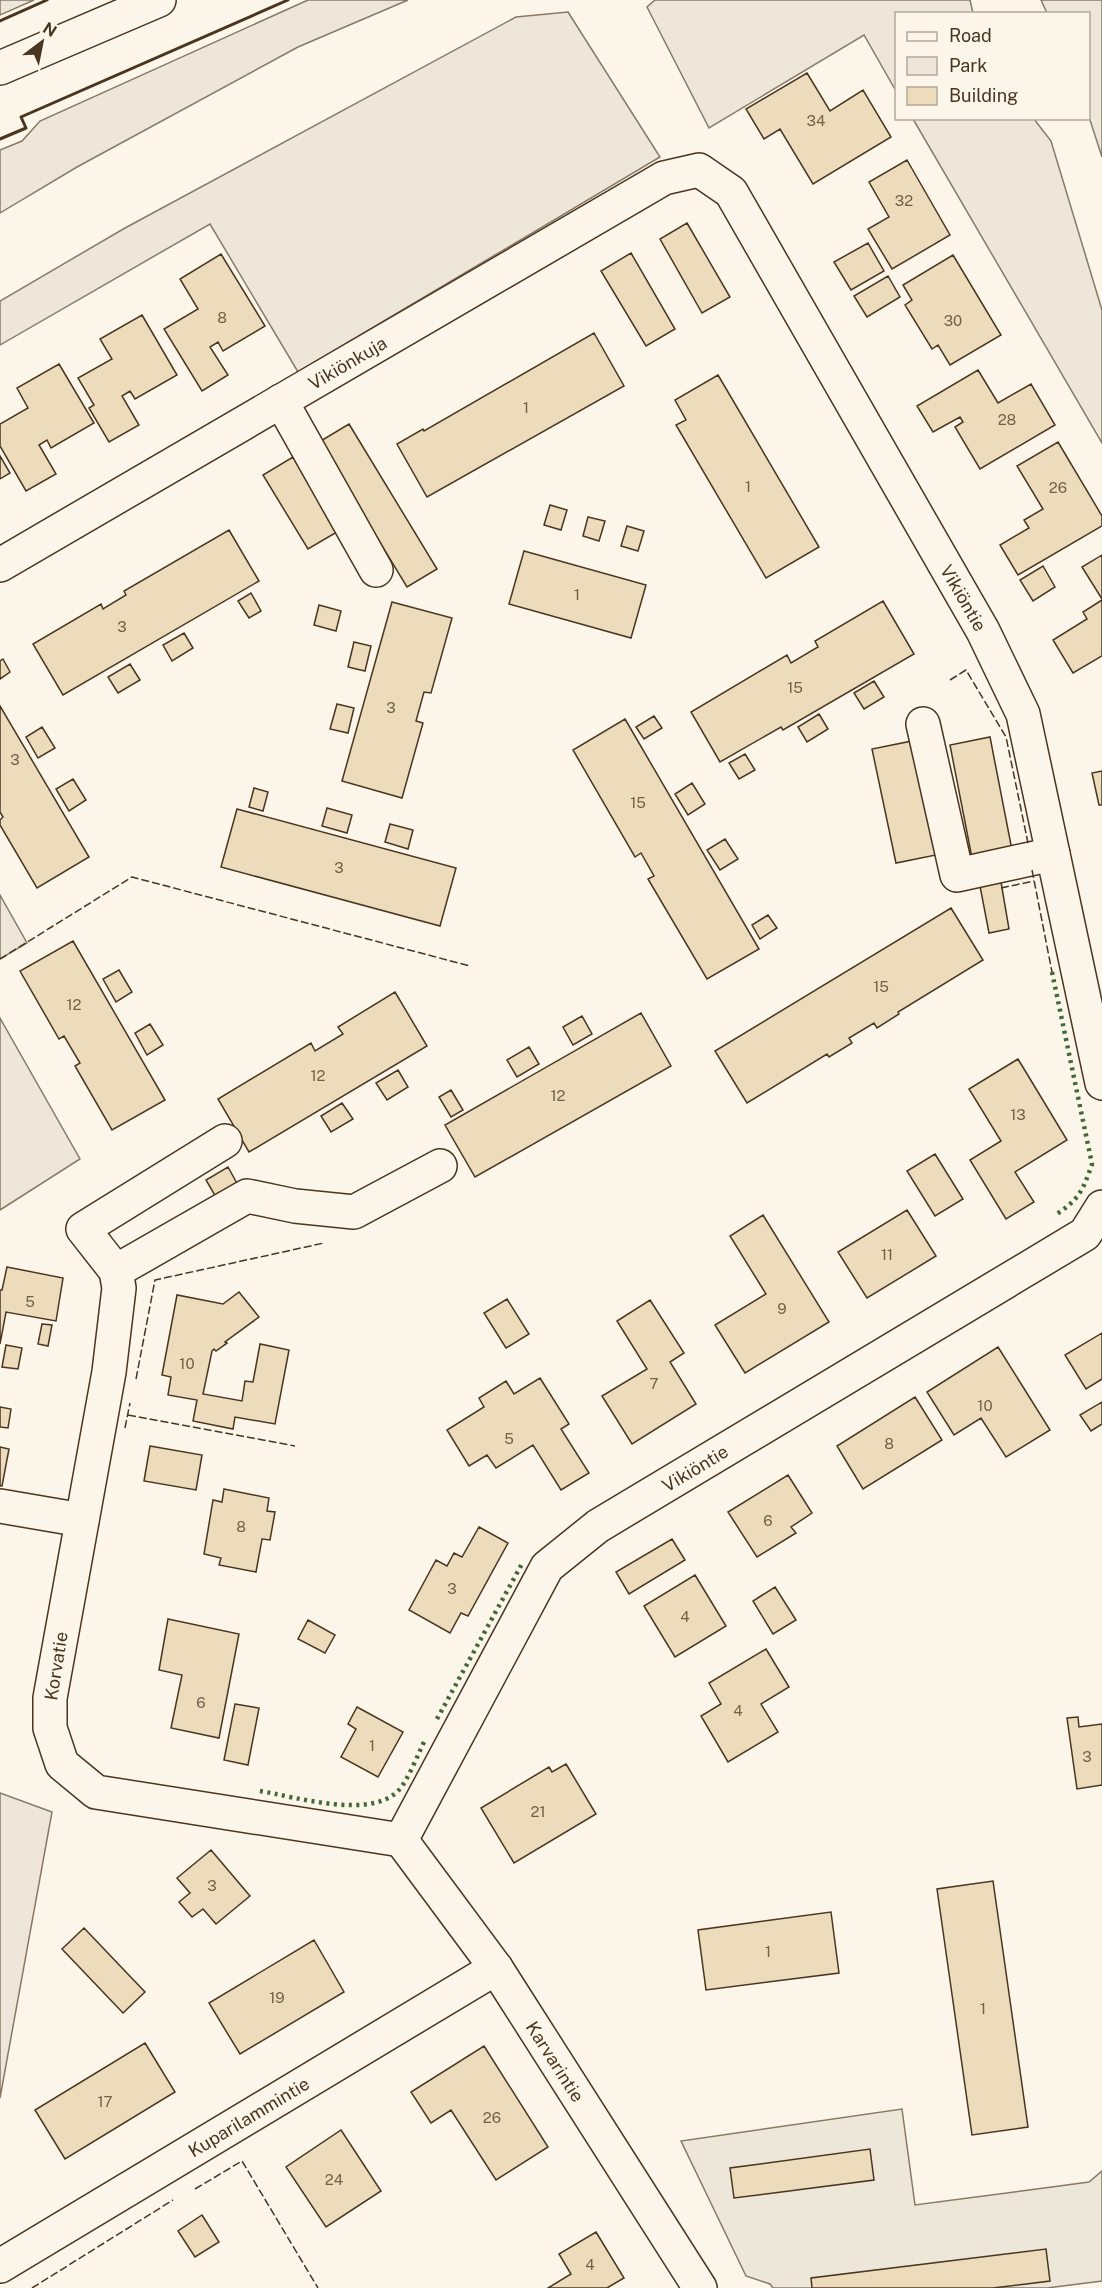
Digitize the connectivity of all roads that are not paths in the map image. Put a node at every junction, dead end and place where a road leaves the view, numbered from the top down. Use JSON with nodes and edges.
{"nodes":[{"id":1,"x":159,"y":0,"type":"edge"},
{"id":2,"x":0,"y":68,"type":"edge"},
{"id":3,"x":699,"y":170,"type":"joint"},
{"id":4,"x":281,"y":401,"type":"junction"},
{"id":5,"x":0,"y":565,"type":"edge"},
{"id":6,"x":376,"y":570,"type":"dead end"},
{"id":7,"x":923,"y":724,"type":"dead end"},
{"id":8,"x":1053,"y":854,"type":"junction"},
{"id":9,"x":1102,"y":1083,"type":"edge"},
{"id":10,"x":225,"y":1141,"type":"dead end"},
{"id":11,"x":440,"y":1166,"type":"dead end"},
{"id":12,"x":1102,"y":1207,"type":"edge"},
{"id":13,"x":116,"y":1270,"type":"junction"},
{"id":14,"x":0,"y":1506,"type":"edge"},
{"id":15,"x":82,"y":1520,"type":"junction"},
{"id":16,"x":401,"y":1840,"type":"junction"},
{"id":17,"x":496,"y":1968,"type":"junction"},
{"id":18,"x":0,"y":2266,"type":"edge"},
{"id":19,"x":700,"y":2288,"type":"edge"}],
"edges":[{"from":1,"to":2,"type":"street"},
{"from":3,"to":4,"type":"street","name":"Vikiönkuja"},
{"from":3,"to":8,"type":"street","name":"Vikiöntie"},
{"from":4,"to":5,"type":"street","name":"Vikiönkuja"},
{"from":4,"to":6,"type":"street"},
{"from":7,"to":8,"type":"street"},
{"from":8,"to":9,"type":"street","name":"Vikiöntie"},
{"from":10,"to":13,"type":"street"},
{"from":11,"to":13,"type":"street"},
{"from":12,"to":16,"type":"street","name":"Vikiöntie"},
{"from":13,"to":15,"type":"street","name":"Korvatie"},
{"from":14,"to":15,"type":"street"},
{"from":15,"to":16,"type":"street","name":"Korvatie"},
{"from":16,"to":17,"type":"street","name":"Karvarintie"},
{"from":17,"to":18,"type":"street","name":"Kuparilammintie"},
{"from":17,"to":19,"type":"street","name":"Karvarintie"}]}
